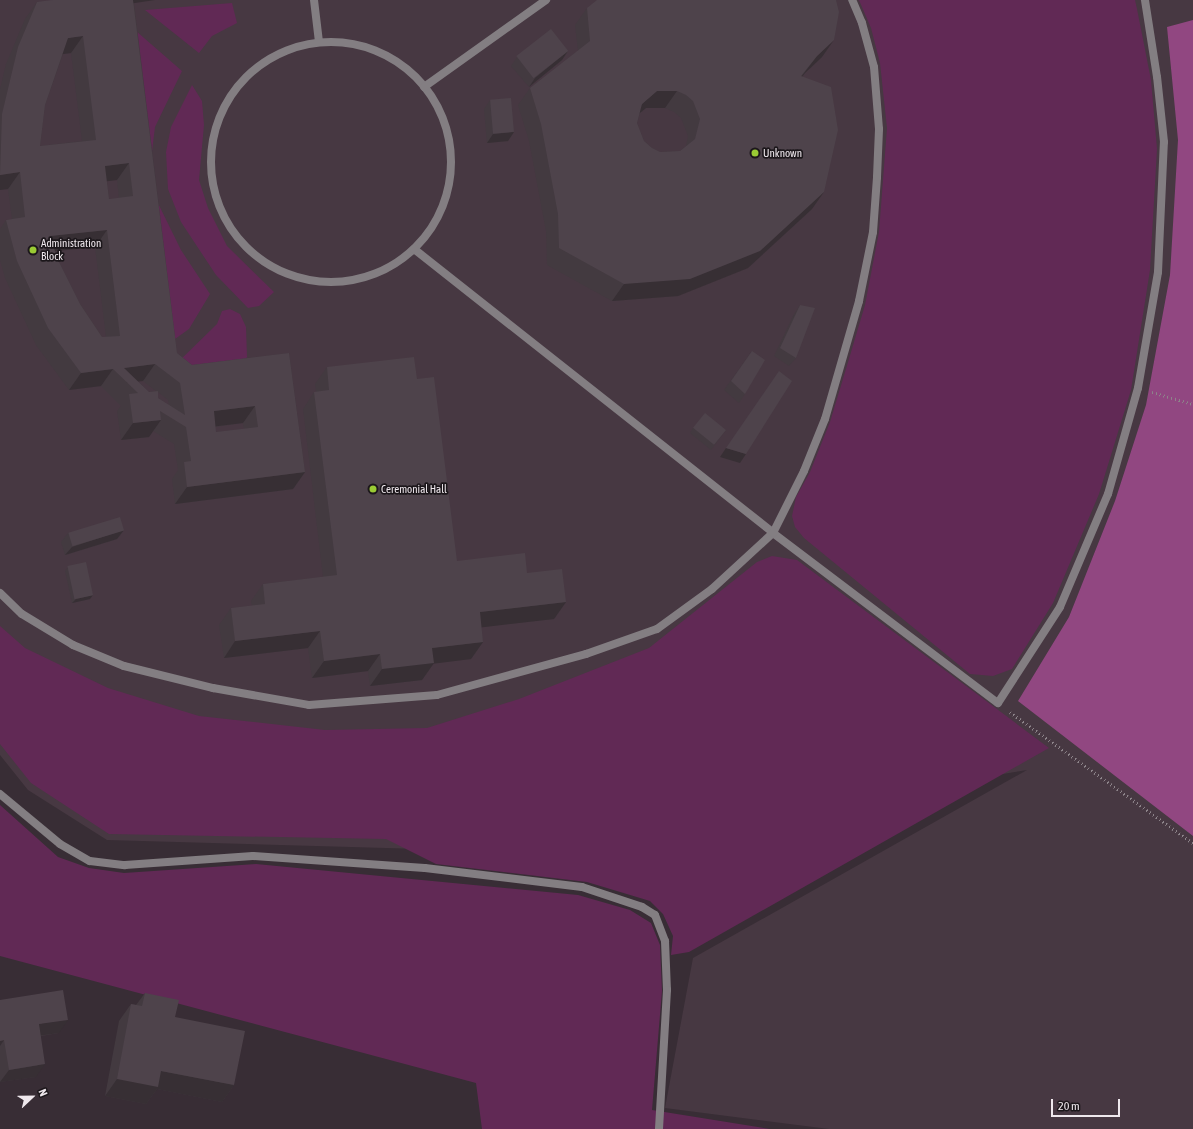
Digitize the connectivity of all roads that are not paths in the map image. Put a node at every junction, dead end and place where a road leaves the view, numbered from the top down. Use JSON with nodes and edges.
{"nodes":[{"id":1,"x":314,"y":0,"type":"edge"},
{"id":2,"x":546,"y":0,"type":"edge"},
{"id":3,"x":852,"y":0,"type":"edge"},
{"id":4,"x":1145,"y":0,"type":"edge"},
{"id":5,"x":319,"y":42,"type":"junction"},
{"id":6,"x":424,"y":87,"type":"junction"},
{"id":7,"x":414,"y":249,"type":"junction"},
{"id":8,"x":773,"y":533,"type":"junction"},
{"id":9,"x":0,"y":593,"type":"edge"},
{"id":10,"x":0,"y":794,"type":"edge"},
{"id":11,"x":659,"y":1129,"type":"edge"}],
"edges":[{"from":1,"to":5,"type":"lane"},
{"from":2,"to":6,"type":"lane"},
{"from":3,"to":8,"type":"lane"},
{"from":4,"to":8,"type":"lane"},
{"from":5,"to":6,"type":"lane"},
{"from":5,"to":7,"type":"lane"},
{"from":6,"to":7,"type":"lane"},
{"from":7,"to":8,"type":"lane"},
{"from":8,"to":9,"type":"lane"},
{"from":10,"to":11,"type":"lane"}]}
